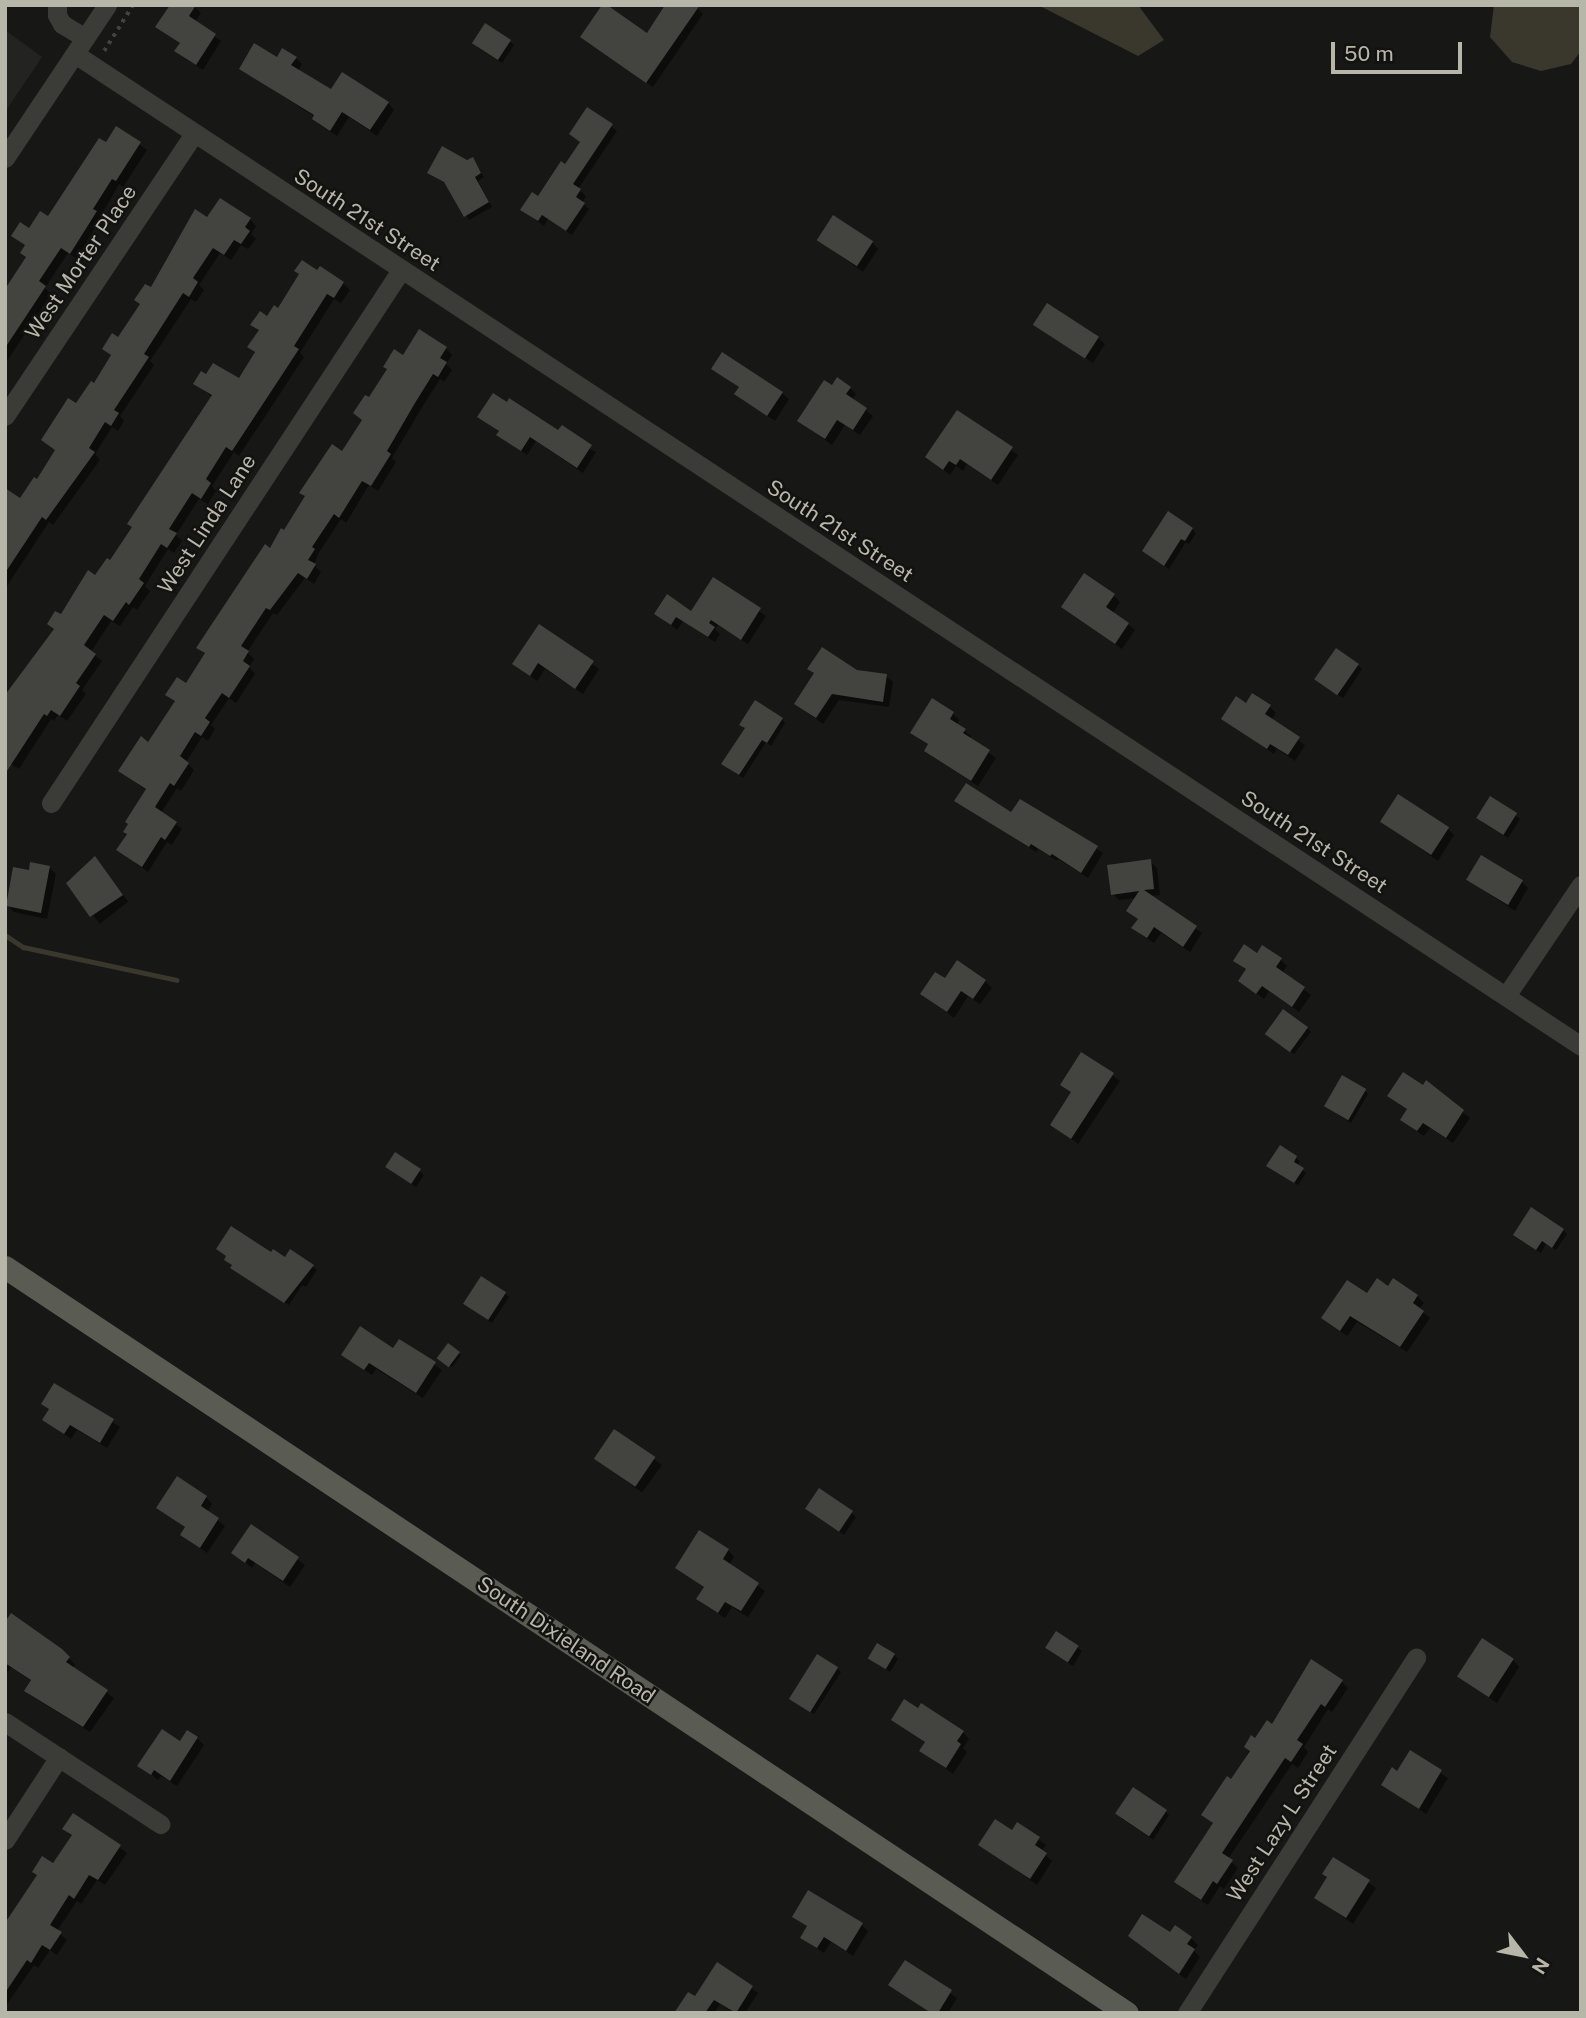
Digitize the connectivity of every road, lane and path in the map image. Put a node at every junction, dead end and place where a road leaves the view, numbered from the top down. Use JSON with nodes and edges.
{"nodes":[{"id":1,"x":57,"y":5,"type":"edge"},
{"id":2,"x":107,"y":5,"type":"edge"},
{"id":3,"x":132,"y":5,"type":"edge"},
{"id":4,"x":80,"y":46,"type":"junction"},
{"id":5,"x":94,"y":66,"type":"junction"},
{"id":6,"x":194,"y":134,"type":"junction"},
{"id":7,"x":5,"y":158,"type":"edge"},
{"id":8,"x":401,"y":270,"type":"junction"},
{"id":9,"x":5,"y":416,"type":"edge"},
{"id":10,"x":51,"y":803,"type":"dead end"},
{"id":11,"x":1581,"y":884,"type":"edge"},
{"id":12,"x":1506,"y":996,"type":"junction"},
{"id":13,"x":1581,"y":1046,"type":"edge"},
{"id":14,"x":5,"y":1268,"type":"edge"},
{"id":15,"x":1416,"y":1657,"type":"dead end"},
{"id":16,"x":5,"y":1723,"type":"edge"},
{"id":17,"x":59,"y":1757,"type":"junction"},
{"id":18,"x":160,"y":1824,"type":"dead end"},
{"id":19,"x":5,"y":1840,"type":"edge"},
{"id":20,"x":1128,"y":2013,"type":"edge"},
{"id":21,"x":1187,"y":2013,"type":"edge"}],
"edges":[{"from":1,"to":4,"type":"street","name":"South 21st Street"},
{"from":2,"to":4,"type":"street"},
{"from":3,"to":5,"type":"path"},
{"from":4,"to":5,"type":"street","name":"South 21st Street"},
{"from":4,"to":7,"type":"street"},
{"from":5,"to":6,"type":"street","name":"South 21st Street"},
{"from":6,"to":8,"type":"street","name":"South 21st Street"},
{"from":6,"to":9,"type":"street","name":"West Morter Place"},
{"from":8,"to":10,"type":"street","name":"West Linda Lane"},
{"from":8,"to":12,"type":"street","name":"South 21st Street"},
{"from":11,"to":12,"type":"street"},
{"from":12,"to":13,"type":"street","name":"South 21st Street"},
{"from":14,"to":20,"type":"main road","name":"South Dixieland Road"},
{"from":15,"to":21,"type":"street","name":"West Lazy L Street"},
{"from":16,"to":17,"type":"street"},
{"from":17,"to":18,"type":"street"},
{"from":17,"to":19,"type":"street"}]}
